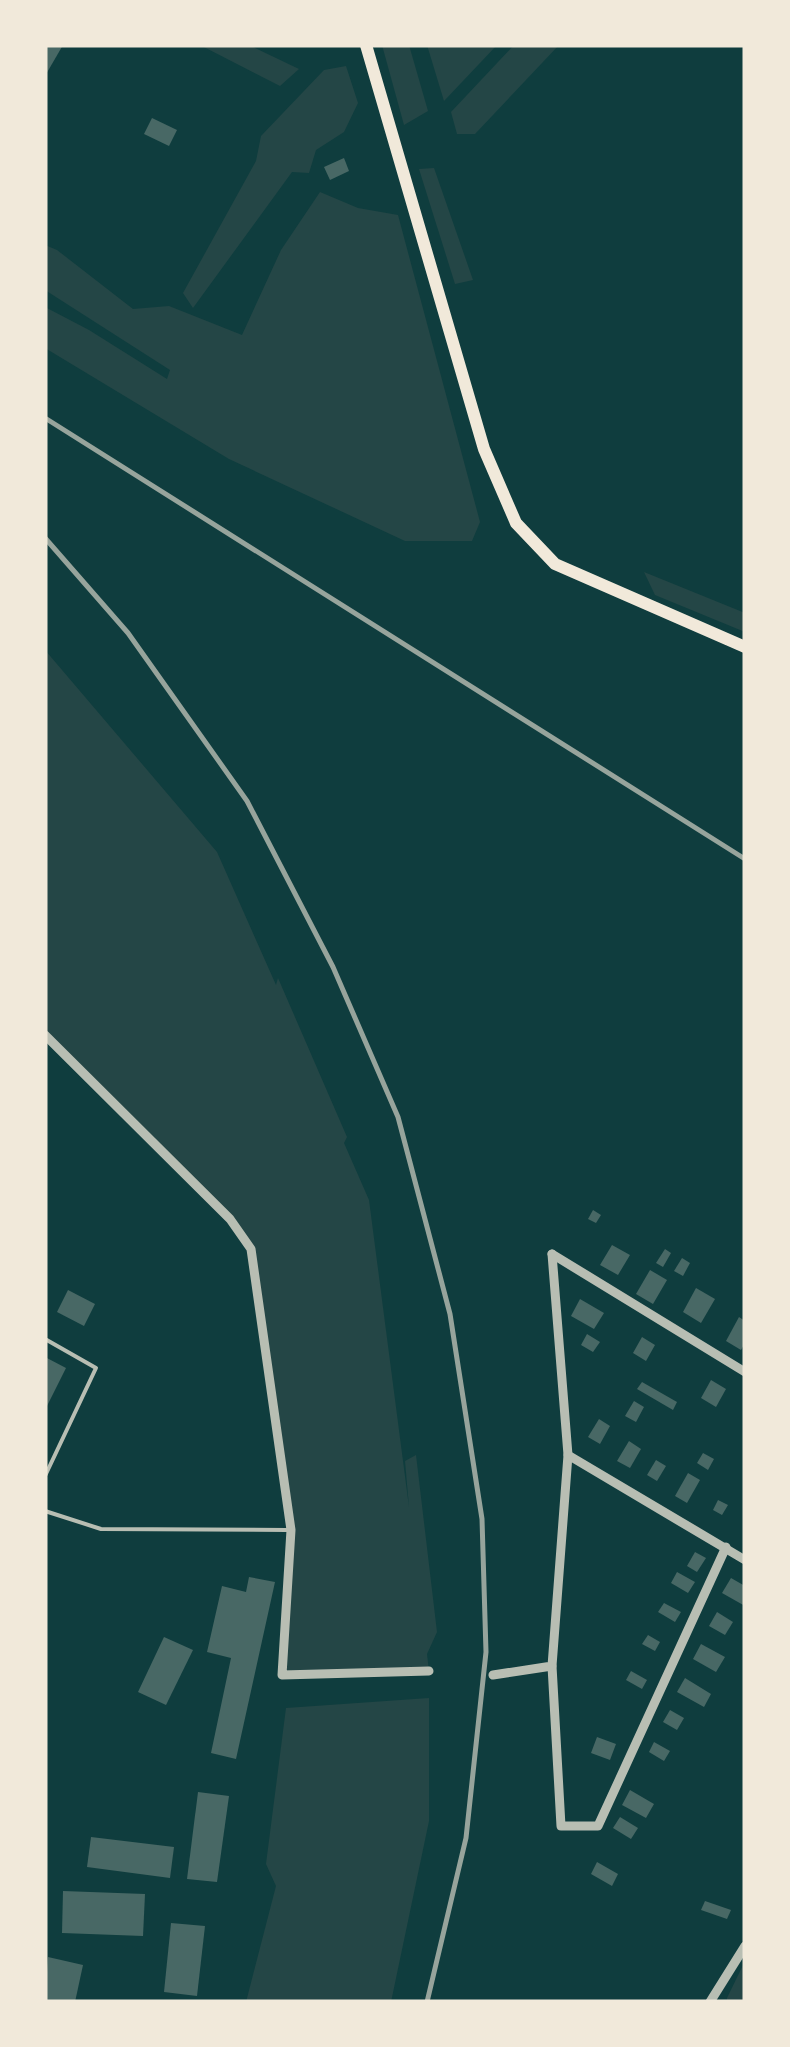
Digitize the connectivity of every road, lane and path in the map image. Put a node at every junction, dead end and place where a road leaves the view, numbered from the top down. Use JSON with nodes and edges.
{"nodes":[{"id":1,"x":366,"y":45,"type":"edge"},
{"id":2,"x":745,"y":647,"type":"edge"},
{"id":3,"x":45,"y":1035,"type":"edge"},
{"id":4,"x":45,"y":1339,"type":"edge"},
{"id":5,"x":745,"y":1372,"type":"edge"},
{"id":6,"x":568,"y":1455,"type":"junction"},
{"id":7,"x":45,"y":1476,"type":"edge"},
{"id":8,"x":45,"y":1511,"type":"edge"},
{"id":9,"x":291,"y":1530,"type":"junction"},
{"id":10,"x":726,"y":1547,"type":"junction"},
{"id":11,"x":745,"y":1560,"type":"edge"},
{"id":12,"x":552,"y":1666,"type":"junction"},
{"id":13,"x":429,"y":1671,"type":"dead end"},
{"id":14,"x":493,"y":1674,"type":"dead end"},
{"id":15,"x":745,"y":1946,"type":"edge"},
{"id":16,"x":710,"y":2002,"type":"edge"}],
"edges":[{"from":1,"to":2,"type":"main road"},
{"from":3,"to":9,"type":"street"},
{"from":4,"to":7,"type":"lane"},
{"from":5,"to":6,"type":"street"},
{"from":6,"to":10,"type":"street"},
{"from":6,"to":12,"type":"street"},
{"from":8,"to":9,"type":"lane"},
{"from":9,"to":13,"type":"street"},
{"from":10,"to":11,"type":"street"},
{"from":10,"to":12,"type":"street"},
{"from":12,"to":14,"type":"street"},
{"from":15,"to":16,"type":"street"}]}
